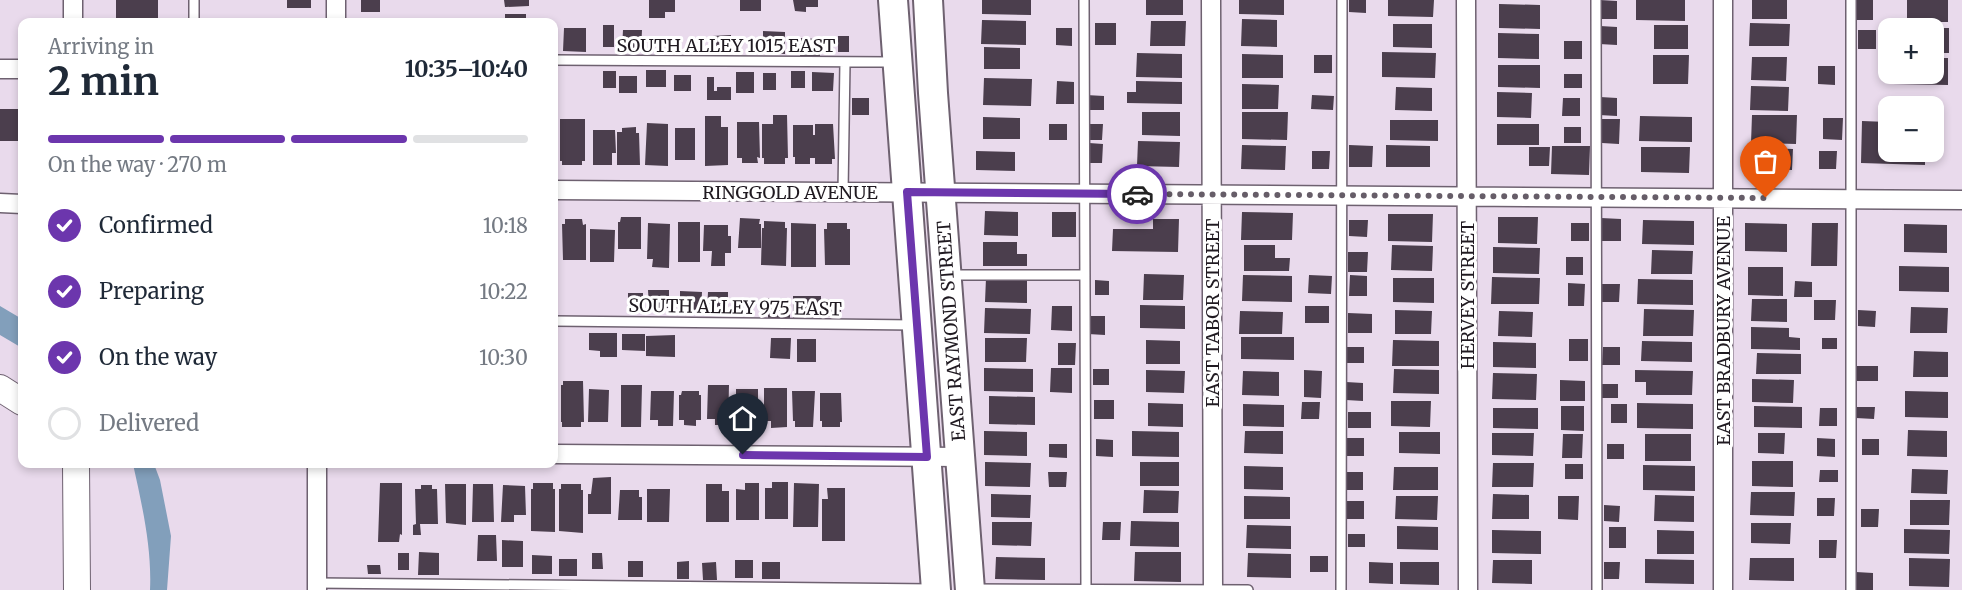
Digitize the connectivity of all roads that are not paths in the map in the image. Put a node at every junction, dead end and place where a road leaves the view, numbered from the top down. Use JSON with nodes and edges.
{"nodes":[{"id":1,"x":74,"y":0,"type":"edge"},
{"id":2,"x":194,"y":0,"type":"edge"},
{"id":3,"x":336,"y":0,"type":"edge"},
{"id":4,"x":893,"y":0,"type":"edge"},
{"id":5,"x":928,"y":0,"type":"edge"},
{"id":6,"x":1084,"y":0,"type":"edge"},
{"id":7,"x":1211,"y":0,"type":"edge"},
{"id":8,"x":1342,"y":0,"type":"edge"},
{"id":9,"x":1466,"y":0,"type":"edge"},
{"id":10,"x":1596,"y":0,"type":"edge"},
{"id":11,"x":1723,"y":0,"type":"edge"},
{"id":12,"x":1851,"y":0,"type":"edge"},
{"id":13,"x":73,"y":18,"type":"edge"},
{"id":14,"x":194,"y":18,"type":"edge"},
{"id":15,"x":336,"y":18,"type":"edge"},
{"id":16,"x":558,"y":60,"type":"edge"},
{"id":17,"x":844,"y":62,"type":"junction"},
{"id":18,"x":897,"y":62,"type":"junction"},
{"id":19,"x":0,"y":69,"type":"edge"},
{"id":20,"x":18,"y":69,"type":"edge"},
{"id":21,"x":558,"y":190,"type":"edge"},
{"id":22,"x":843,"y":192,"type":"junction"},
{"id":23,"x":907,"y":192,"type":"junction"},
{"id":24,"x":941,"y":192,"type":"junction"},
{"id":25,"x":1084,"y":193,"type":"junction"},
{"id":26,"x":1212,"y":194,"type":"junction"},
{"id":27,"x":1341,"y":195,"type":"junction"},
{"id":28,"x":1467,"y":196,"type":"junction"},
{"id":29,"x":1597,"y":197,"type":"junction"},
{"id":30,"x":1723,"y":198,"type":"junction"},
{"id":31,"x":1851,"y":199,"type":"junction"},
{"id":32,"x":1962,"y":200,"type":"edge"},
{"id":33,"x":0,"y":203,"type":"edge"},
{"id":34,"x":18,"y":204,"type":"edge"},
{"id":35,"x":947,"y":275,"type":"junction"},
{"id":36,"x":1085,"y":275,"type":"junction"},
{"id":37,"x":558,"y":321,"type":"edge"},
{"id":38,"x":916,"y":325,"type":"junction"},
{"id":39,"x":0,"y":388,"type":"edge"},
{"id":40,"x":18,"y":399,"type":"edge"},
{"id":41,"x":558,"y":454,"type":"edge"},
{"id":42,"x":927,"y":457,"type":"junction"},
{"id":43,"x":961,"y":457,"type":"junction"},
{"id":44,"x":76,"y":468,"type":"edge"},
{"id":45,"x":317,"y":468,"type":"edge"},
{"id":46,"x":317,"y":586,"type":"edge"},
{"id":47,"x":936,"y":589,"type":"edge"},
{"id":48,"x":970,"y":589,"type":"edge"},
{"id":49,"x":1086,"y":589,"type":"edge"},
{"id":50,"x":77,"y":590,"type":"edge"},
{"id":51,"x":1213,"y":590,"type":"edge"},
{"id":52,"x":1248,"y":590,"type":"edge"},
{"id":53,"x":1341,"y":590,"type":"edge"},
{"id":54,"x":1468,"y":590,"type":"edge"},
{"id":55,"x":1597,"y":590,"type":"edge"},
{"id":56,"x":1723,"y":590,"type":"edge"},
{"id":57,"x":1851,"y":590,"type":"edge"}],
"edges":[{"from":1,"to":13,"type":"street"},
{"from":2,"to":14,"type":"lane"},
{"from":3,"to":15,"type":"street"},
{"from":4,"to":18,"type":"main road","name":"EAST RAYMOND STREET"},
{"from":5,"to":24,"type":"main road","name":"EAST RAYMOND STREET"},
{"from":6,"to":25,"type":"lane"},
{"from":7,"to":26,"type":"street","name":"EAST TABOR STREET"},
{"from":8,"to":27,"type":"lane"},
{"from":9,"to":28,"type":"street","name":"HERVEY STREET"},
{"from":10,"to":29,"type":"lane"},
{"from":11,"to":30,"type":"street","name":"EAST BRADBURY AVENUE"},
{"from":12,"to":31,"type":"lane"},
{"from":16,"to":17,"type":"lane","name":"SOUTH ALLEY 1015 EAST"},
{"from":17,"to":18,"type":"lane","name":"SOUTH ALLEY 1015 EAST"},
{"from":17,"to":22,"type":"lane"},
{"from":18,"to":23,"type":"main road","name":"EAST RAYMOND STREET"},
{"from":19,"to":20,"type":"street"},
{"from":21,"to":22,"type":"street","name":"RINGGOLD AVENUE"},
{"from":22,"to":23,"type":"street","name":"RINGGOLD AVENUE"},
{"from":23,"to":24,"type":"street","name":"RINGGOLD AVENUE"},
{"from":23,"to":38,"type":"main road","name":"EAST RAYMOND STREET"},
{"from":24,"to":25,"type":"street","name":"RINGGOLD AVENUE"},
{"from":24,"to":35,"type":"main road","name":"EAST RAYMOND STREET"},
{"from":25,"to":26,"type":"street","name":"RINGGOLD AVENUE"},
{"from":25,"to":36,"type":"lane"},
{"from":26,"to":27,"type":"street","name":"RINGGOLD AVENUE"},
{"from":26,"to":51,"type":"street","name":"EAST TABOR STREET"},
{"from":27,"to":28,"type":"street","name":"RINGGOLD AVENUE"},
{"from":27,"to":53,"type":"lane"},
{"from":28,"to":29,"type":"street","name":"RINGGOLD AVENUE"},
{"from":28,"to":54,"type":"street","name":"HERVEY STREET"},
{"from":29,"to":30,"type":"street","name":"RINGGOLD AVENUE"},
{"from":29,"to":55,"type":"lane"},
{"from":30,"to":31,"type":"street","name":"RINGGOLD AVENUE"},
{"from":30,"to":56,"type":"street","name":"EAST BRADBURY AVENUE"},
{"from":31,"to":32,"type":"street","name":"RINGGOLD AVENUE"},
{"from":31,"to":57,"type":"lane"},
{"from":33,"to":34,"type":"street"},
{"from":35,"to":36,"type":"lane"},
{"from":35,"to":43,"type":"main road","name":"EAST RAYMOND STREET"},
{"from":36,"to":49,"type":"lane"},
{"from":37,"to":38,"type":"lane","name":"SOUTH ALLEY 975 EAST"},
{"from":38,"to":42,"type":"main road","name":"EAST RAYMOND STREET"},
{"from":39,"to":40,"type":"street"},
{"from":41,"to":42,"type":"street"},
{"from":42,"to":43,"type":"street"},
{"from":42,"to":47,"type":"main road","name":"EAST RAYMOND STREET"},
{"from":43,"to":48,"type":"main road","name":"EAST RAYMOND STREET"},
{"from":44,"to":50,"type":"street"},
{"from":45,"to":46,"type":"street"},
{"from":46,"to":47,"type":"lane"},
{"from":48,"to":49,"type":"lane"},
{"from":49,"to":51,"type":"lane"},
{"from":51,"to":52,"type":"lane"}]}
